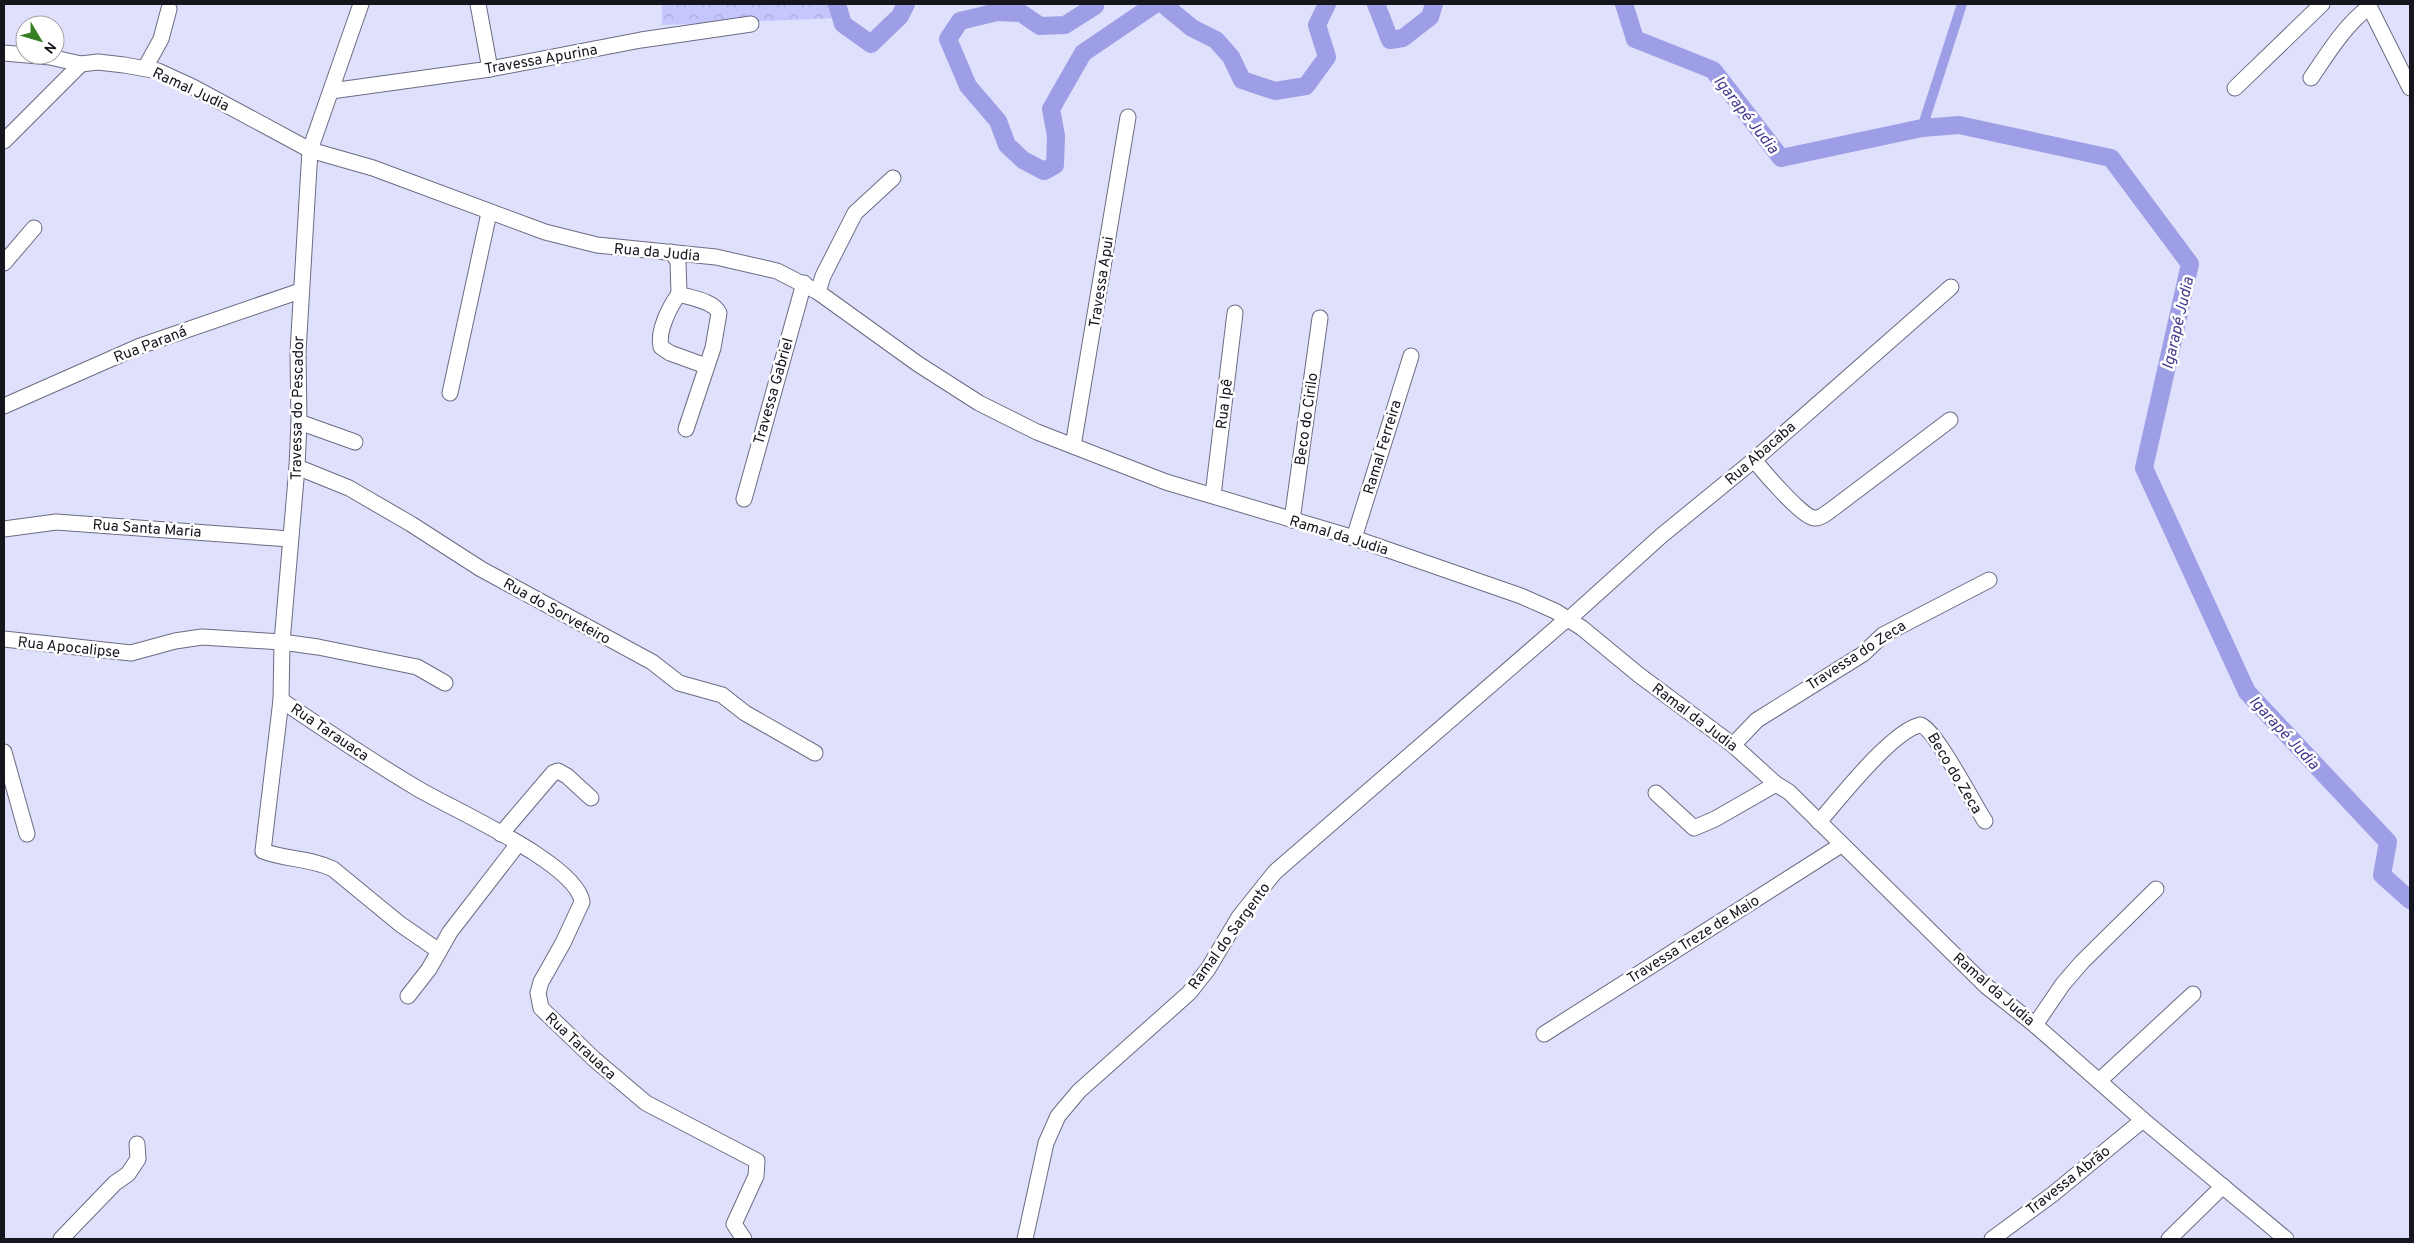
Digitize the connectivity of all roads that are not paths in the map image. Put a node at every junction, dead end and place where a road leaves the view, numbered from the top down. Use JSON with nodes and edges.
{"nodes":[{"id":1,"x":361,"y":4,"type":"edge"},
{"id":2,"x":478,"y":4,"type":"edge"},
{"id":3,"x":2322,"y":4,"type":"edge"},
{"id":4,"x":2369,"y":5,"type":"edge"},
{"id":5,"x":169,"y":8,"type":"dead end"},
{"id":6,"x":751,"y":24,"type":"dead end"},
{"id":7,"x":4,"y":53,"type":"edge"},
{"id":8,"x":81,"y":64,"type":"junction"},
{"id":9,"x":145,"y":68,"type":"junction"},
{"id":10,"x":490,"y":69,"type":"junction"},
{"id":11,"x":2311,"y":78,"type":"dead end"},
{"id":12,"x":2235,"y":88,"type":"dead end"},
{"id":13,"x":2410,"y":88,"type":"edge"},
{"id":14,"x":331,"y":91,"type":"junction"},
{"id":15,"x":1128,"y":117,"type":"dead end"},
{"id":16,"x":4,"y":141,"type":"edge"},
{"id":17,"x":310,"y":150,"type":"junction"},
{"id":18,"x":893,"y":178,"type":"dead end"},
{"id":19,"x":489,"y":213,"type":"junction"},
{"id":20,"x":34,"y":228,"type":"dead end"},
{"id":21,"x":671,"y":252,"type":"junction"},
{"id":22,"x":4,"y":263,"type":"edge"},
{"id":23,"x":804,"y":283,"type":"junction"},
{"id":24,"x":1951,"y":287,"type":"dead end"},
{"id":25,"x":300,"y":291,"type":"junction"},
{"id":26,"x":818,"y":292,"type":"junction"},
{"id":27,"x":679,"y":294,"type":"junction"},
{"id":28,"x":1235,"y":313,"type":"dead end"},
{"id":29,"x":1320,"y":318,"type":"dead end"},
{"id":30,"x":1411,"y":356,"type":"dead end"},
{"id":31,"x":706,"y":366,"type":"junction"},
{"id":32,"x":450,"y":393,"type":"dead end"},
{"id":33,"x":980,"y":403,"type":"joint"},
{"id":34,"x":4,"y":406,"type":"edge"},
{"id":35,"x":1950,"y":420,"type":"dead end"},
{"id":36,"x":299,"y":422,"type":"junction"},
{"id":37,"x":686,"y":429,"type":"dead end"},
{"id":38,"x":355,"y":442,"type":"dead end"},
{"id":39,"x":1073,"y":446,"type":"junction"},
{"id":40,"x":1754,"y":460,"type":"junction"},
{"id":41,"x":297,"y":467,"type":"junction"},
{"id":42,"x":1213,"y":495,"type":"junction"},
{"id":43,"x":744,"y":499,"type":"dead end"},
{"id":44,"x":1292,"y":520,"type":"junction"},
{"id":45,"x":4,"y":529,"type":"edge"},
{"id":46,"x":1354,"y":538,"type":"junction"},
{"id":47,"x":290,"y":539,"type":"junction"},
{"id":48,"x":1989,"y":580,"type":"dead end"},
{"id":49,"x":1569,"y":619,"type":"junction"},
{"id":50,"x":4,"y":639,"type":"edge"},
{"id":51,"x":282,"y":642,"type":"junction"},
{"id":52,"x":445,"y":684,"type":"dead end"},
{"id":53,"x":281,"y":700,"type":"junction"},
{"id":54,"x":1733,"y":745,"type":"junction"},
{"id":55,"x":4,"y":752,"type":"edge"},
{"id":56,"x":815,"y":753,"type":"dead end"},
{"id":57,"x":1776,"y":784,"type":"junction"},
{"id":58,"x":1656,"y":793,"type":"dead end"},
{"id":59,"x":591,"y":798,"type":"dead end"},
{"id":60,"x":1985,"y":821,"type":"dead end"},
{"id":61,"x":1818,"y":822,"type":"junction"},
{"id":62,"x":27,"y":834,"type":"dead end"},
{"id":63,"x":501,"y":834,"type":"junction"},
{"id":64,"x":518,"y":844,"type":"junction"},
{"id":65,"x":1841,"y":845,"type":"junction"},
{"id":66,"x":2156,"y":888,"type":"dead end"},
{"id":67,"x":439,"y":951,"type":"junction"},
{"id":68,"x":2193,"y":994,"type":"dead end"},
{"id":69,"x":408,"y":996,"type":"dead end"},
{"id":70,"x":2035,"y":1025,"type":"junction"},
{"id":71,"x":1544,"y":1034,"type":"dead end"},
{"id":72,"x":2099,"y":1082,"type":"junction"},
{"id":73,"x":2143,"y":1120,"type":"junction"},
{"id":74,"x":137,"y":1144,"type":"dead end"},
{"id":75,"x":2223,"y":1186,"type":"junction"},
{"id":76,"x":62,"y":1239,"type":"edge"},
{"id":77,"x":744,"y":1239,"type":"edge"},
{"id":78,"x":1025,"y":1239,"type":"edge"},
{"id":79,"x":1992,"y":1239,"type":"edge"},
{"id":80,"x":2169,"y":1239,"type":"edge"},
{"id":81,"x":2286,"y":1239,"type":"edge"}],
"edges":[{"from":1,"to":14,"type":"street","name":"Travessa do Pescador"},
{"from":2,"to":10,"type":"street"},
{"from":3,"to":12,"type":"street"},
{"from":4,"to":11,"type":"street"},
{"from":4,"to":13,"type":"street"},
{"from":5,"to":9,"type":"street"},
{"from":6,"to":10,"type":"street","name":"Travessa Apurina"},
{"from":7,"to":8,"type":"street","name":"Ramal Judia"},
{"from":8,"to":9,"type":"street","name":"Ramal Judia"},
{"from":8,"to":16,"type":"street"},
{"from":9,"to":17,"type":"street","name":"Ramal Judia"},
{"from":10,"to":14,"type":"street","name":"Travessa Apurina"},
{"from":14,"to":17,"type":"street","name":"Travessa do Pescador"},
{"from":15,"to":39,"type":"street","name":"Travessa Apui"},
{"from":17,"to":19,"type":"street","name":"Rua da Judia"},
{"from":17,"to":25,"type":"street","name":"Travessa do Pescador"},
{"from":18,"to":26,"type":"street"},
{"from":19,"to":21,"type":"street","name":"Rua da Judia"},
{"from":19,"to":32,"type":"street"},
{"from":20,"to":22,"type":"street"},
{"from":21,"to":23,"type":"street","name":"Rua da Judia"},
{"from":21,"to":27,"type":"street"},
{"from":23,"to":26,"type":"street","name":"Rua da Judia"},
{"from":23,"to":43,"type":"street","name":"Travessa Gabriel"},
{"from":24,"to":40,"type":"street","name":"Rua Abacaba"},
{"from":25,"to":34,"type":"street","name":"Rua Paraná"},
{"from":25,"to":36,"type":"street","name":"Travessa do Pescador"},
{"from":26,"to":33,"type":"street","name":"Rua da Judia"},
{"from":27,"to":31,"type":"street"},
{"from":27,"to":31,"type":"street"},
{"from":28,"to":42,"type":"street","name":"Rua Ipê"},
{"from":29,"to":44,"type":"street","name":"Beco do Cirilo"},
{"from":30,"to":46,"type":"street","name":"Ramal Ferreira"},
{"from":31,"to":37,"type":"street"},
{"from":33,"to":39,"type":"street","name":"Ramal da Judia"},
{"from":35,"to":40,"type":"street"},
{"from":36,"to":38,"type":"street"},
{"from":36,"to":41,"type":"street","name":"Travessa do Pescador"},
{"from":39,"to":42,"type":"street","name":"Ramal da Judia"},
{"from":40,"to":49,"type":"street","name":"Rua Abacaba"},
{"from":41,"to":47,"type":"street","name":"Travessa do Pescador"},
{"from":41,"to":56,"type":"street","name":"Rua do Sorveteiro"},
{"from":42,"to":44,"type":"street","name":"Ramal da Judia"},
{"from":44,"to":46,"type":"street","name":"Ramal da Judia"},
{"from":45,"to":47,"type":"street","name":"Rua Santa Maria"},
{"from":46,"to":49,"type":"street","name":"Ramal da Judia"},
{"from":47,"to":51,"type":"street","name":"Travessa do Pescador"},
{"from":48,"to":54,"type":"street","name":"Travessa do Zeca"},
{"from":49,"to":54,"type":"street","name":"Ramal da Judia"},
{"from":49,"to":78,"type":"street","name":"Ramal do Sargento"},
{"from":50,"to":51,"type":"street","name":"Rua Apocalipse"},
{"from":51,"to":52,"type":"street","name":"Rua Apocalipse"},
{"from":51,"to":53,"type":"street","name":"Travessa do Pescador"},
{"from":53,"to":63,"type":"street","name":"Rua Tarauaca"},
{"from":53,"to":67,"type":"street","name":"Travessa do Pescador"},
{"from":54,"to":57,"type":"street","name":"Ramal da Judia"},
{"from":55,"to":62,"type":"street"},
{"from":57,"to":58,"type":"street"},
{"from":57,"to":61,"type":"street","name":"Ramal da Judia"},
{"from":59,"to":63,"type":"street"},
{"from":60,"to":61,"type":"street","name":"Beco do Zeca"},
{"from":61,"to":65,"type":"street","name":"Ramal da Judia"},
{"from":63,"to":64,"type":"street","name":"Rua Tarauaca"},
{"from":64,"to":67,"type":"street"},
{"from":64,"to":77,"type":"street","name":"Rua Tarauaca"},
{"from":65,"to":70,"type":"street","name":"Ramal da Judia"},
{"from":65,"to":71,"type":"street","name":"Travessa Treze de Maio"},
{"from":66,"to":70,"type":"street"},
{"from":67,"to":69,"type":"street"},
{"from":68,"to":72,"type":"street"},
{"from":70,"to":72,"type":"street","name":"Ramal da Judia"},
{"from":72,"to":73,"type":"street","name":"Ramal da Judia"},
{"from":73,"to":75,"type":"street","name":"Ramal da Judia"},
{"from":73,"to":79,"type":"street","name":"Travessa Abrão"},
{"from":74,"to":76,"type":"street"},
{"from":75,"to":80,"type":"street"},
{"from":75,"to":81,"type":"street","name":"Ramal da Judia"}]}
